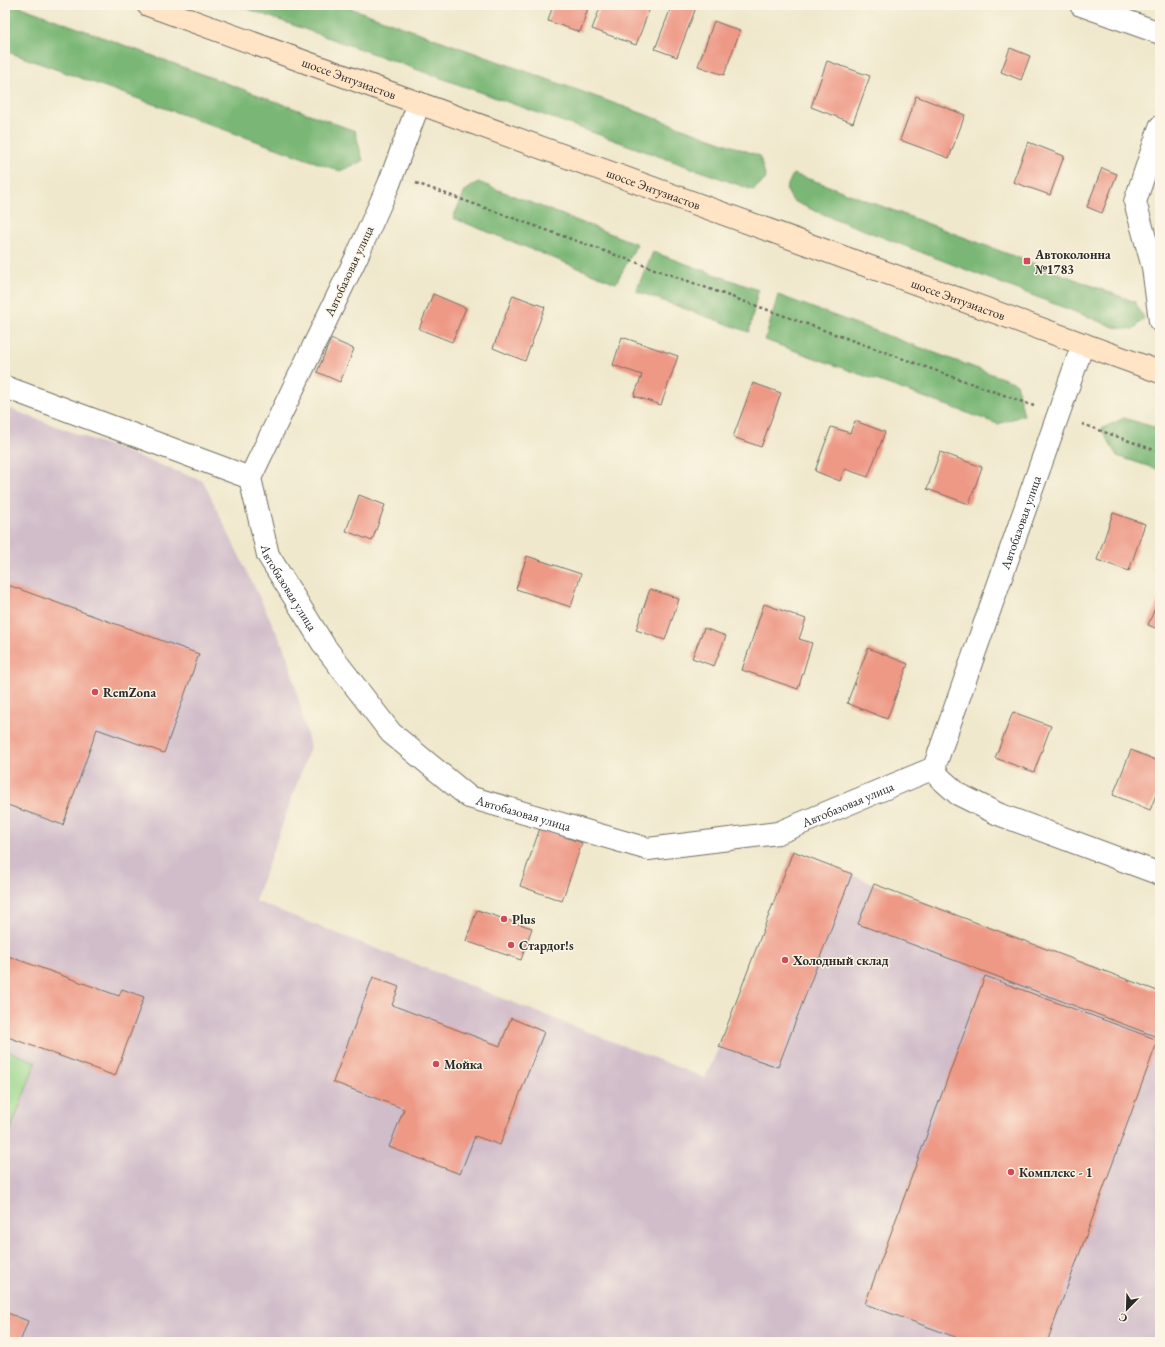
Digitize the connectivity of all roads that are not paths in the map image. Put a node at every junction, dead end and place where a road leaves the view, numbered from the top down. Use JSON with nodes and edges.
{"nodes":[{"id":1,"x":148,"y":5,"type":"edge"},
{"id":2,"x":1080,"y":5,"type":"edge"},
{"id":3,"x":1160,"y":33,"type":"edge"},
{"id":4,"x":418,"y":103,"type":"junction"},
{"id":5,"x":1160,"y":127,"type":"edge"},
{"id":6,"x":1160,"y":321,"type":"edge"},
{"id":7,"x":1083,"y":344,"type":"junction"},
{"id":8,"x":1160,"y":372,"type":"edge"},
{"id":9,"x":5,"y":386,"type":"edge"},
{"id":10,"x":250,"y":478,"type":"junction"},
{"id":11,"x":934,"y":768,"type":"junction"},
{"id":12,"x":1160,"y":874,"type":"edge"}],
"edges":[{"from":1,"to":4,"type":"main road","name":"шоссе Энтузиастов"},
{"from":2,"to":3,"type":"street"},
{"from":4,"to":7,"type":"main road","name":"шоссе Энтузиастов"},
{"from":4,"to":10,"type":"street","name":"Автобазовая улица"},
{"from":5,"to":6,"type":"street"},
{"from":7,"to":8,"type":"main road","name":"шоссе Энтузиастов"},
{"from":7,"to":11,"type":"street","name":"Автобазовая улица"},
{"from":9,"to":10,"type":"street"},
{"from":10,"to":11,"type":"street","name":"Автобазовая улица"},
{"from":11,"to":12,"type":"street"}]}
